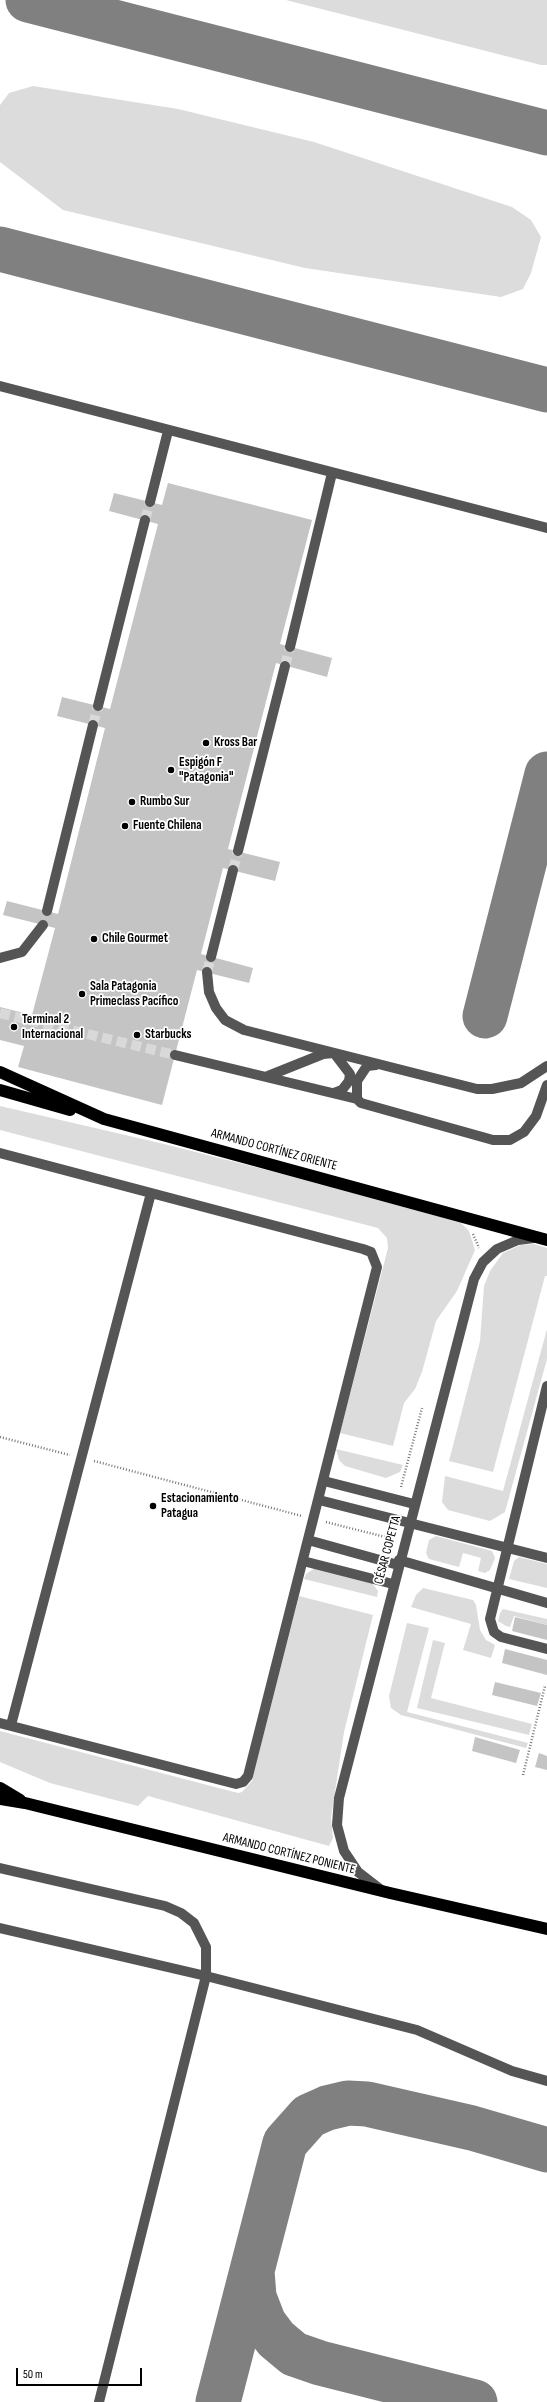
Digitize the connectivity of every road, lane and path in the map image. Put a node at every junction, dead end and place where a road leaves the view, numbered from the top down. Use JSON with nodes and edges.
{"nodes":[{"id":1,"x":0,"y":386,"type":"edge"},
{"id":2,"x":168,"y":431,"type":"junction"},
{"id":3,"x":332,"y":473,"type":"junction"},
{"id":4,"x":150,"y":502,"type":"tunnel mouth"},
{"id":5,"x":144,"y":520,"type":"tunnel mouth"},
{"id":6,"x":547,"y":528,"type":"edge"},
{"id":7,"x":290,"y":647,"type":"tunnel mouth"},
{"id":8,"x":285,"y":666,"type":"tunnel mouth"},
{"id":9,"x":98,"y":706,"type":"tunnel mouth"},
{"id":10,"x":93,"y":725,"type":"tunnel mouth"},
{"id":11,"x":238,"y":851,"type":"tunnel mouth"},
{"id":12,"x":233,"y":870,"type":"tunnel mouth"},
{"id":13,"x":47,"y":911,"type":"dead end"},
{"id":14,"x":43,"y":925,"type":"dead end"},
{"id":15,"x":211,"y":957,"type":"tunnel mouth"},
{"id":16,"x":0,"y":958,"type":"edge"},
{"id":17,"x":207,"y":972,"type":"tunnel mouth"},
{"id":18,"x":334,"y":1053,"type":"junction"},
{"id":19,"x":175,"y":1055,"type":"tunnel mouth"},
{"id":20,"x":378,"y":1064,"type":"junction"},
{"id":21,"x":547,"y":1066,"type":"edge"},
{"id":22,"x":0,"y":1072,"type":"edge"},
{"id":23,"x":267,"y":1076,"type":"junction"},
{"id":24,"x":547,"y":1086,"type":"edge"},
{"id":25,"x":0,"y":1090,"type":"edge"},
{"id":26,"x":334,"y":1094,"type":"junction"},
{"id":27,"x":356,"y":1099,"type":"junction"},
{"id":28,"x":104,"y":1119,"type":"junction"},
{"id":29,"x":0,"y":1153,"type":"edge"},
{"id":30,"x":151,"y":1193,"type":"junction"},
{"id":31,"x":459,"y":1215,"type":"junction"},
{"id":32,"x":545,"y":1239,"type":"edge"},
{"id":33,"x":483,"y":1262,"type":"junction"},
{"id":34,"x":547,"y":1386,"type":"edge"},
{"id":35,"x":422,"y":1408,"type":"dead end"},
{"id":36,"x":0,"y":1437,"type":"edge"},
{"id":37,"x":82,"y":1458,"type":"junction"},
{"id":38,"x":324,"y":1481,"type":"junction"},
{"id":39,"x":319,"y":1500,"type":"junction"},
{"id":40,"x":398,"y":1500,"type":"junction"},
{"id":41,"x":414,"y":1504,"type":"junction"},
{"id":42,"x":314,"y":1519,"type":"junction"},
{"id":43,"x":394,"y":1519,"type":"junction"},
{"id":44,"x":409,"y":1522,"type":"junction"},
{"id":45,"x":308,"y":1540,"type":"junction"},
{"id":46,"x":507,"y":1548,"type":"junction"},
{"id":47,"x":547,"y":1558,"type":"edge"},
{"id":48,"x":303,"y":1561,"type":"junction"},
{"id":49,"x":399,"y":1563,"type":"junction"},
{"id":50,"x":393,"y":1584,"type":"junction"},
{"id":51,"x":496,"y":1589,"type":"junction"},
{"id":52,"x":547,"y":1603,"type":"edge"},
{"id":53,"x":547,"y":1649,"type":"edge"},
{"id":54,"x":545,"y":1686,"type":"dead end"},
{"id":55,"x":0,"y":1723,"type":"edge"},
{"id":56,"x":11,"y":1726,"type":"junction"},
{"id":57,"x":523,"y":1775,"type":"dead end"},
{"id":58,"x":0,"y":1788,"type":"edge"},
{"id":59,"x":0,"y":1799,"type":"edge"},
{"id":60,"x":25,"y":1803,"type":"junction"},
{"id":61,"x":0,"y":1868,"type":"edge"},
{"id":62,"x":390,"y":1893,"type":"junction"},
{"id":63,"x":0,"y":1928,"type":"edge"},
{"id":64,"x":547,"y":1929,"type":"edge"},
{"id":65,"x":206,"y":1976,"type":"junction"},
{"id":66,"x":547,"y":2081,"type":"edge"},
{"id":67,"x":99,"y":2402,"type":"edge"}],
"edges":[{"from":1,"to":2,"type":"street"},
{"from":2,"to":3,"type":"street"},
{"from":2,"to":4,"type":"street"},
{"from":3,"to":6,"type":"street"},
{"from":3,"to":7,"type":"street"},
{"from":5,"to":9,"type":"street"},
{"from":8,"to":11,"type":"street"},
{"from":10,"to":13,"type":"street"},
{"from":12,"to":15,"type":"street"},
{"from":14,"to":16,"type":"street"},
{"from":17,"to":18,"type":"street"},
{"from":18,"to":20,"type":"street"},
{"from":18,"to":23,"type":"street"},
{"from":18,"to":26,"type":"street"},
{"from":19,"to":23,"type":"street"},
{"from":20,"to":21,"type":"street"},
{"from":20,"to":27,"type":"street"},
{"from":22,"to":28,"type":"highway","name":"ARMANDO CORTÍNEZ ORIENTE"},
{"from":23,"to":26,"type":"street"},
{"from":24,"to":27,"type":"street"},
{"from":25,"to":28,"type":"highway"},
{"from":26,"to":27,"type":"street"},
{"from":28,"to":31,"type":"highway","name":"ARMANDO CORTÍNEZ ORIENTE"},
{"from":29,"to":30,"type":"street"},
{"from":30,"to":37,"type":"street"},
{"from":30,"to":38,"type":"street"},
{"from":31,"to":32,"type":"highway","name":"ARMANDO CORTÍNEZ ORIENTE"},
{"from":31,"to":33,"type":"path"},
{"from":32,"to":33,"type":"street","name":"CÉSAR COPETTA"},
{"from":33,"to":41,"type":"street","name":"CÉSAR COPETTA"},
{"from":34,"to":46,"type":"street"},
{"from":35,"to":40,"type":"path"},
{"from":36,"to":37,"type":"path"},
{"from":37,"to":42,"type":"path"},
{"from":37,"to":56,"type":"street"},
{"from":38,"to":39,"type":"street"},
{"from":38,"to":40,"type":"street"},
{"from":39,"to":42,"type":"street"},
{"from":39,"to":43,"type":"street"},
{"from":40,"to":41,"type":"street"},
{"from":41,"to":44,"type":"street","name":"CÉSAR COPETTA"},
{"from":42,"to":43,"type":"path"},
{"from":42,"to":45,"type":"street"},
{"from":43,"to":44,"type":"street"},
{"from":44,"to":46,"type":"street"},
{"from":44,"to":49,"type":"street","name":"CÉSAR COPETTA"},
{"from":45,"to":48,"type":"street"},
{"from":45,"to":49,"type":"street"},
{"from":46,"to":47,"type":"street"},
{"from":46,"to":51,"type":"street"},
{"from":48,"to":50,"type":"street"},
{"from":48,"to":56,"type":"street"},
{"from":49,"to":50,"type":"street","name":"CÉSAR COPETTA"},
{"from":49,"to":51,"type":"street"},
{"from":50,"to":62,"type":"street","name":"CÉSAR COPETTA"},
{"from":51,"to":52,"type":"street"},
{"from":51,"to":53,"type":"street"},
{"from":54,"to":57,"type":"path"},
{"from":55,"to":56,"type":"street"},
{"from":58,"to":60,"type":"highway","name":"ARMANDO CORTÍNEZ PONIENTE"},
{"from":59,"to":60,"type":"highway","name":"ARMANDO CORTÍNEZ PONIENTE"},
{"from":60,"to":62,"type":"highway","name":"ARMANDO CORTÍNEZ PONIENTE"},
{"from":61,"to":65,"type":"street"},
{"from":62,"to":64,"type":"highway","name":"ARMANDO CORTÍNEZ PONIENTE"},
{"from":63,"to":65,"type":"street"},
{"from":65,"to":66,"type":"street"},
{"from":65,"to":67,"type":"street"}]}
